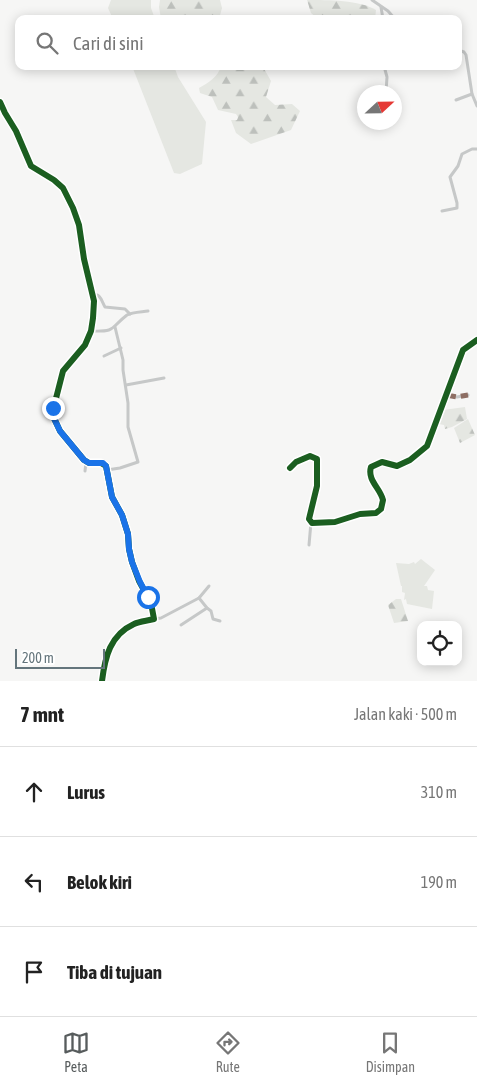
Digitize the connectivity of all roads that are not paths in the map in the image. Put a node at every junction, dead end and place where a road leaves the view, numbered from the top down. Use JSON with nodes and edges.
{"nodes":[{"id":1,"x":372,"y":0,"type":"edge"},
{"id":2,"x":381,"y":7,"type":"junction"},
{"id":3,"x":382,"y":15,"type":"edge"},
{"id":4,"x":392,"y":15,"type":"edge"},
{"id":5,"x":462,"y":51,"type":"edge"},
{"id":6,"x":385,"y":70,"type":"edge"},
{"id":7,"x":386,"y":85,"type":"edge"},
{"id":8,"x":472,"y":94,"type":"junction"},
{"id":9,"x":456,"y":100,"type":"dead end"},
{"id":10,"x":0,"y":102,"type":"edge"},
{"id":11,"x":477,"y":106,"type":"edge"},
{"id":12,"x":477,"y":149,"type":"edge"},
{"id":13,"x":442,"y":212,"type":"dead end"},
{"id":14,"x":92,"y":294,"type":"junction"},
{"id":15,"x":148,"y":311,"type":"dead end"},
{"id":16,"x":130,"y":314,"type":"junction"},
{"id":17,"x":115,"y":327,"type":"junction"},
{"id":18,"x":91,"y":331,"type":"junction"},
{"id":19,"x":477,"y":340,"type":"edge"},
{"id":20,"x":121,"y":348,"type":"junction"},
{"id":21,"x":104,"y":356,"type":"dead end"},
{"id":22,"x":164,"y":378,"type":"dead end"},
{"id":23,"x":126,"y":385,"type":"junction"},
{"id":24,"x":446,"y":395,"type":"junction"},
{"id":25,"x":468,"y":395,"type":"dead end"},
{"id":26,"x":86,"y":462,"type":"junction"},
{"id":27,"x":290,"y":468,"type":"dead end"},
{"id":28,"x":107,"y":470,"type":"junction"},
{"id":29,"x":85,"y":471,"type":"dead end"},
{"id":30,"x":311,"y":522,"type":"junction"},
{"id":31,"x":309,"y":546,"type":"dead end"},
{"id":32,"x":209,"y":586,"type":"dead end"},
{"id":33,"x":199,"y":598,"type":"junction"},
{"id":34,"x":206,"y":608,"type":"junction"},
{"id":35,"x":154,"y":619,"type":"junction"},
{"id":36,"x":220,"y":620,"type":"dead end"},
{"id":37,"x":181,"y":625,"type":"dead end"},
{"id":38,"x":102,"y":681,"type":"edge"}],
"edges":[{"from":1,"to":2,"type":"street"},
{"from":2,"to":3,"type":"street"},
{"from":2,"to":4,"type":"street"},
{"from":5,"to":8,"type":"street"},
{"from":6,"to":7,"type":"street"},
{"from":8,"to":9,"type":"street"},
{"from":8,"to":11,"type":"street"},
{"from":10,"to":14,"type":"street"},
{"from":12,"to":13,"type":"street"},
{"from":14,"to":16,"type":"street"},
{"from":14,"to":18,"type":"street"},
{"from":15,"to":16,"type":"street"},
{"from":16,"to":17,"type":"street"},
{"from":17,"to":18,"type":"street"},
{"from":17,"to":20,"type":"street"},
{"from":18,"to":26,"type":"street"},
{"from":19,"to":24,"type":"street"},
{"from":20,"to":21,"type":"street"},
{"from":20,"to":23,"type":"street"},
{"from":22,"to":23,"type":"street"},
{"from":23,"to":28,"type":"street"},
{"from":24,"to":25,"type":"street"},
{"from":24,"to":30,"type":"street"},
{"from":26,"to":28,"type":"street"},
{"from":26,"to":29,"type":"street"},
{"from":27,"to":30,"type":"street"},
{"from":28,"to":35,"type":"street"},
{"from":30,"to":31,"type":"street"},
{"from":32,"to":33,"type":"street"},
{"from":33,"to":34,"type":"street"},
{"from":33,"to":35,"type":"street"},
{"from":34,"to":36,"type":"street"},
{"from":34,"to":37,"type":"street"},
{"from":35,"to":38,"type":"street"}]}
